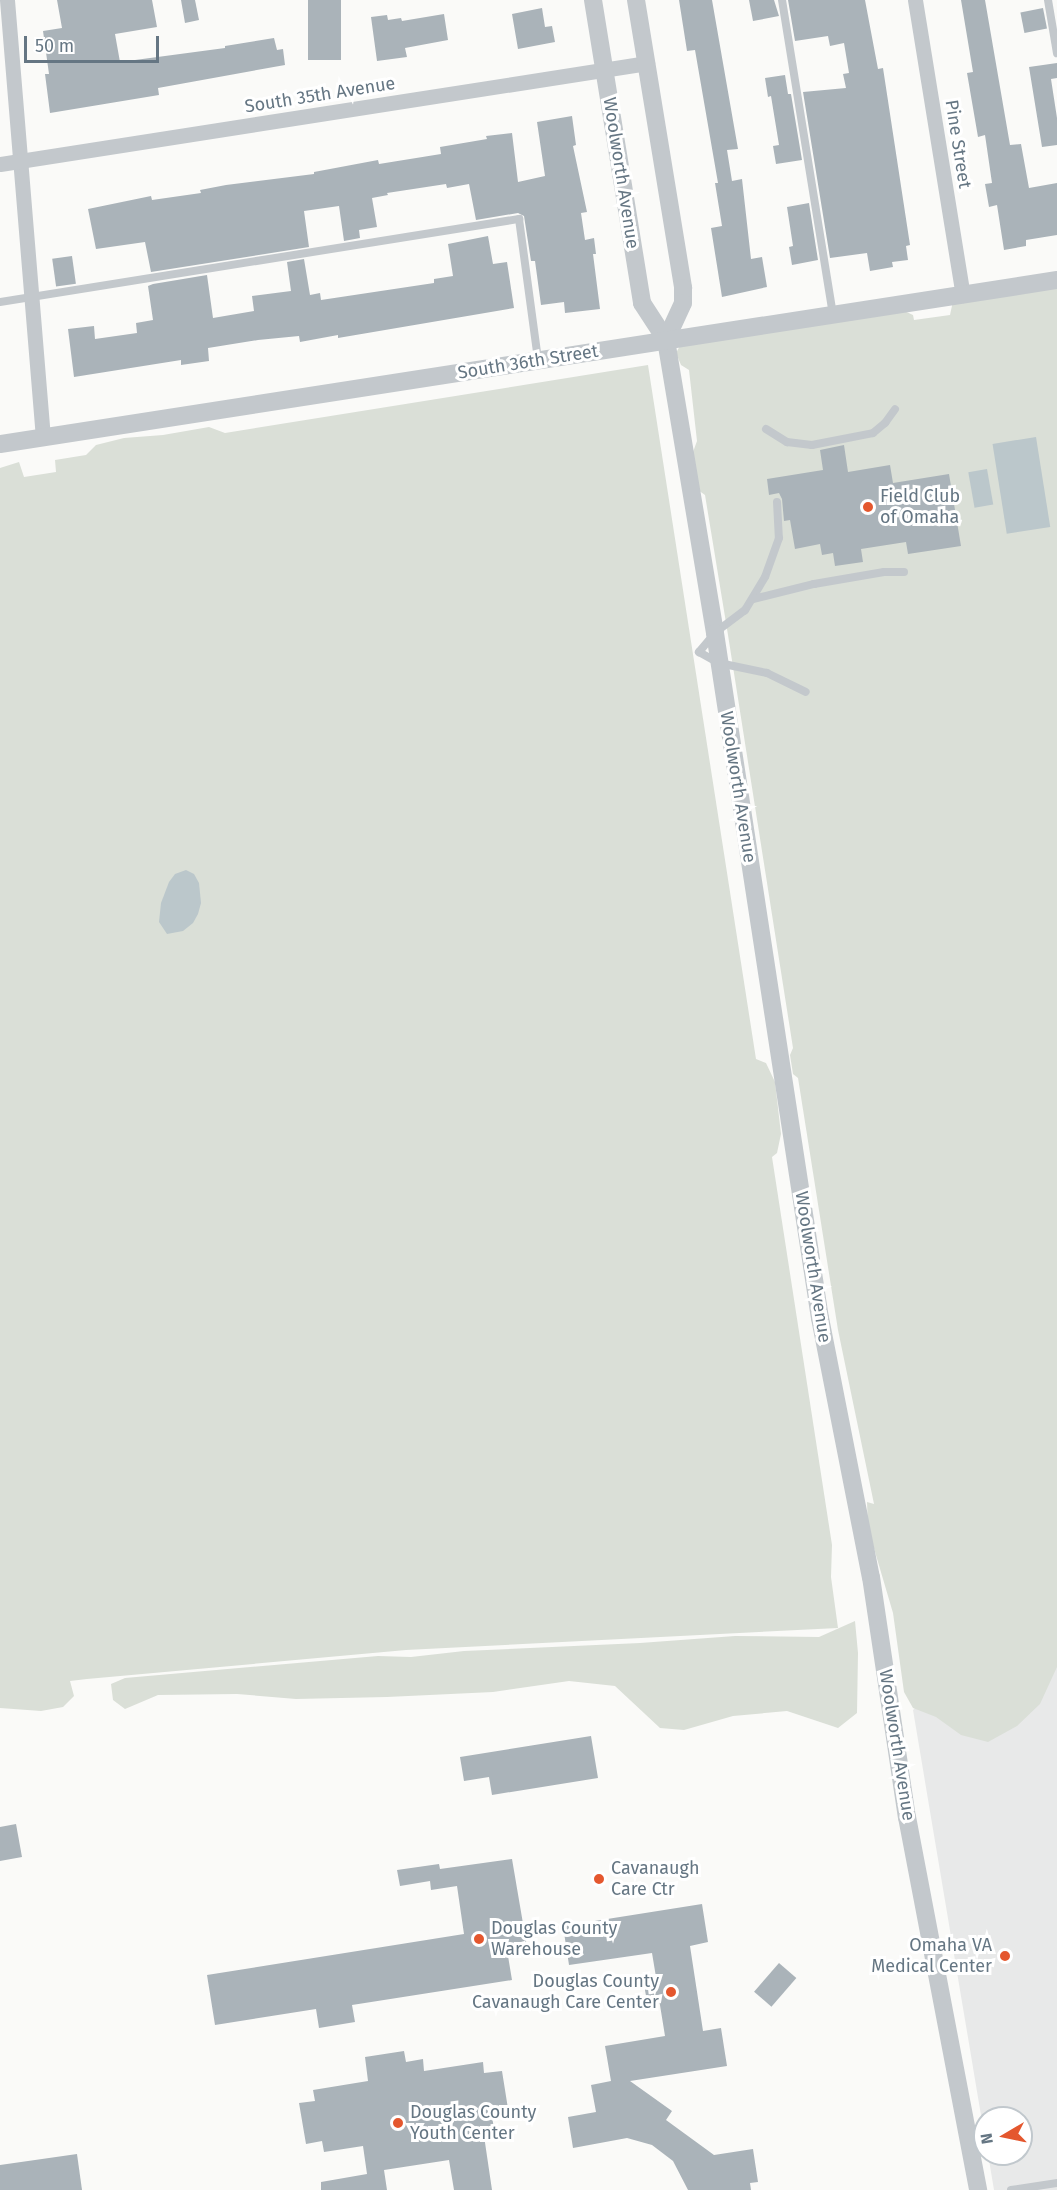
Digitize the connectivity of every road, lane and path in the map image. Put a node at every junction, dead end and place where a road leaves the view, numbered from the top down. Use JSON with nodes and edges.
{"nodes":[{"id":1,"x":6,"y":0,"type":"edge"},
{"id":2,"x":593,"y":0,"type":"edge"},
{"id":3,"x":636,"y":0,"type":"edge"},
{"id":4,"x":782,"y":0,"type":"edge"},
{"id":5,"x":915,"y":0,"type":"edge"},
{"id":6,"x":1048,"y":0,"type":"edge"},
{"id":7,"x":1057,"y":53,"type":"edge"},
{"id":8,"x":646,"y":63,"type":"junction"},
{"id":9,"x":605,"y":70,"type":"junction"},
{"id":10,"x":19,"y":161,"type":"junction"},
{"id":11,"x":0,"y":165,"type":"edge"},
{"id":12,"x":1057,"y":280,"type":"edge"},
{"id":13,"x":963,"y":295,"type":"junction"},
{"id":14,"x":30,"y":297,"type":"junction"},
{"id":15,"x":0,"y":302,"type":"edge"},
{"id":16,"x":833,"y":314,"type":"junction"},
{"id":17,"x":666,"y":340,"type":"junction"},
{"id":18,"x":538,"y":360,"type":"junction"},
{"id":19,"x":895,"y":409,"type":"dead end"},
{"id":20,"x":766,"y":429,"type":"dead end"},
{"id":21,"x":43,"y":438,"type":"junction"},
{"id":22,"x":0,"y":444,"type":"edge"},
{"id":23,"x":777,"y":502,"type":"dead end"},
{"id":24,"x":904,"y":572,"type":"dead end"},
{"id":25,"x":753,"y":599,"type":"junction"},
{"id":26,"x":715,"y":633,"type":"junction"},
{"id":27,"x":719,"y":663,"type":"junction"},
{"id":28,"x":806,"y":692,"type":"dead end"},
{"id":29,"x":1057,"y":2182,"type":"edge"},
{"id":30,"x":978,"y":2190,"type":"edge"},
{"id":31,"x":1011,"y":2190,"type":"edge"}],
"edges":[{"from":1,"to":10,"type":"street"},
{"from":2,"to":9,"type":"street","name":"Woolworth Avenue"},
{"from":3,"to":8,"type":"street"},
{"from":4,"to":16,"type":"lane"},
{"from":5,"to":13,"type":"street","name":"Pine Street"},
{"from":6,"to":7,"type":"lane"},
{"from":8,"to":9,"type":"street","name":"South 35th Avenue"},
{"from":8,"to":17,"type":"street"},
{"from":9,"to":10,"type":"street","name":"South 35th Avenue"},
{"from":9,"to":17,"type":"street","name":"Woolworth Avenue"},
{"from":10,"to":11,"type":"street","name":"South 35th Avenue"},
{"from":10,"to":14,"type":"street"},
{"from":12,"to":13,"type":"street","name":"South 36th Street"},
{"from":13,"to":16,"type":"street","name":"South 36th Street"},
{"from":14,"to":15,"type":"lane"},
{"from":14,"to":18,"type":"lane"},
{"from":14,"to":21,"type":"street"},
{"from":16,"to":17,"type":"street","name":"South 36th Street"},
{"from":17,"to":18,"type":"street","name":"South 36th Street"},
{"from":17,"to":26,"type":"street","name":"Woolworth Avenue"},
{"from":18,"to":21,"type":"street","name":"South 36th Street"},
{"from":19,"to":20,"type":"lane"},
{"from":21,"to":22,"type":"street","name":"South 36th Street"},
{"from":23,"to":25,"type":"lane"},
{"from":24,"to":25,"type":"lane"},
{"from":25,"to":26,"type":"lane"},
{"from":26,"to":27,"type":"street","name":"Woolworth Avenue"},
{"from":27,"to":28,"type":"lane"},
{"from":27,"to":30,"type":"street","name":"Woolworth Avenue"},
{"from":29,"to":31,"type":"lane"}]}
